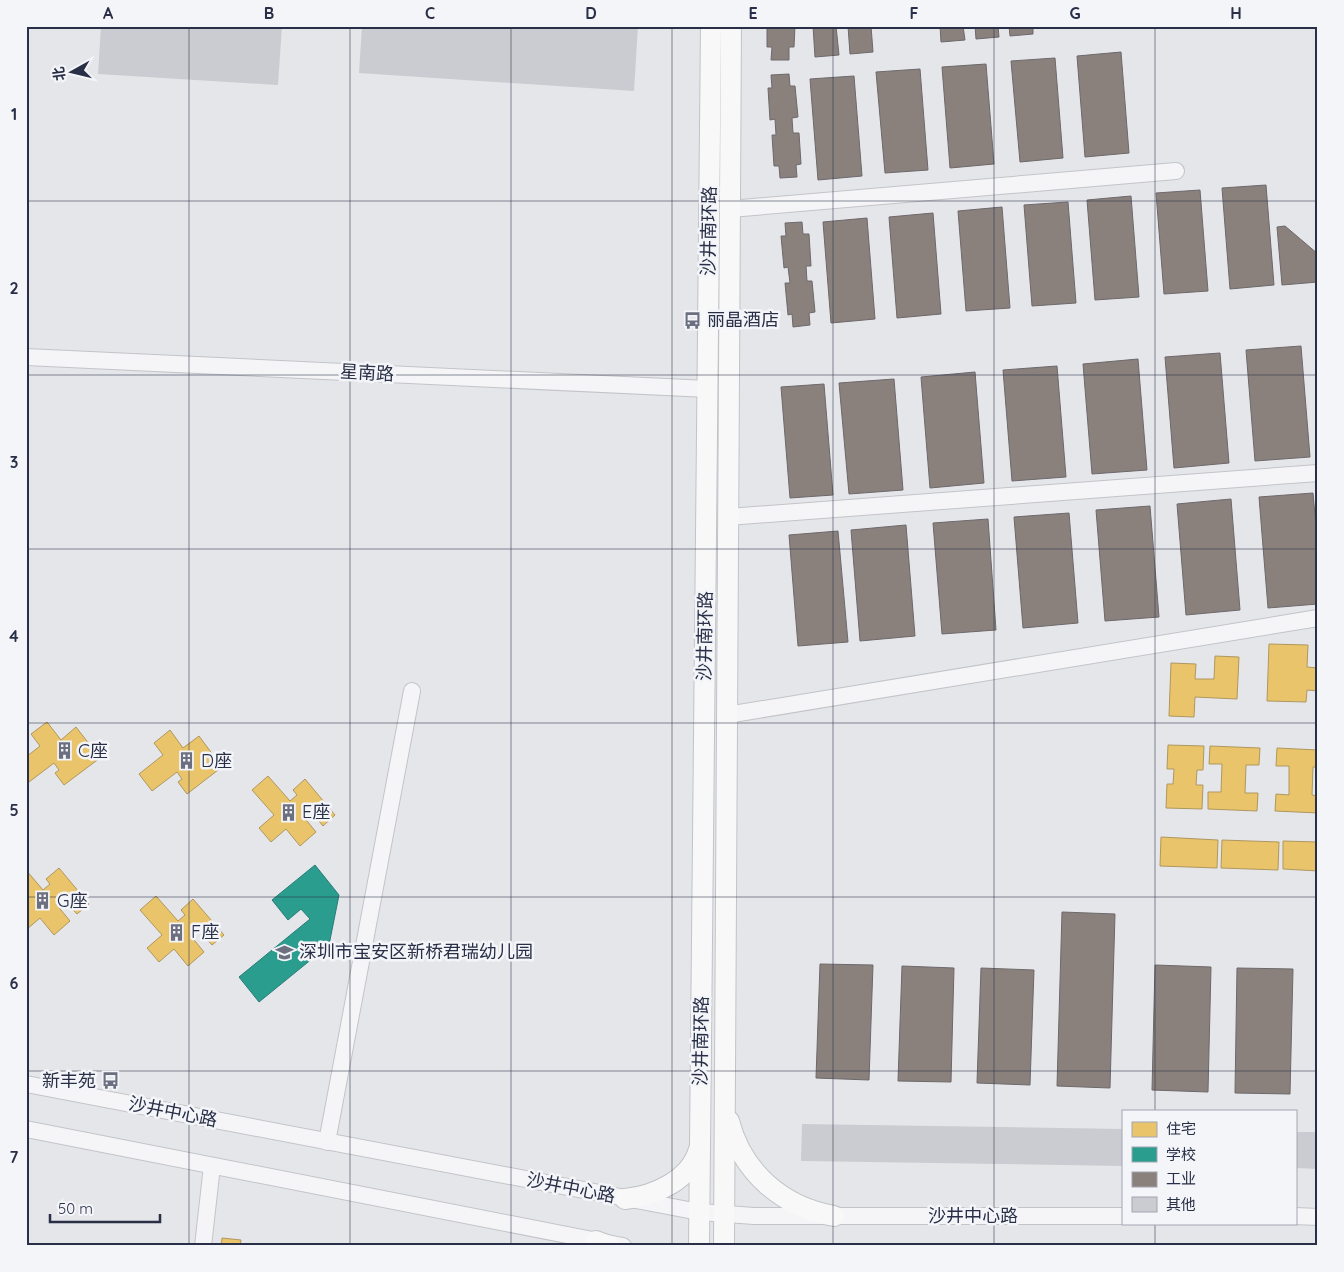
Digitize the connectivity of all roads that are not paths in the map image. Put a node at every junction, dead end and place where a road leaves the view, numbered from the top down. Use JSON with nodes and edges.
{"nodes":[{"id":1,"x":711,"y":26,"type":"edge"},
{"id":2,"x":731,"y":26,"type":"edge"},
{"id":3,"x":1176,"y":171,"type":"dead end"},
{"id":4,"x":730,"y":209,"type":"junction"},
{"id":5,"x":26,"y":358,"type":"edge"},
{"id":6,"x":708,"y":389,"type":"junction"},
{"id":7,"x":1318,"y":473,"type":"edge"},
{"id":8,"x":728,"y":517,"type":"junction"},
{"id":9,"x":1318,"y":618,"type":"edge"},
{"id":10,"x":412,"y":691,"type":"dead end"},
{"id":11,"x":727,"y":715,"type":"junction"},
{"id":12,"x":26,"y":1084,"type":"edge"},
{"id":13,"x":724,"y":1103,"type":"junction"},
{"id":14,"x":26,"y":1129,"type":"edge"},
{"id":15,"x":327,"y":1142,"type":"junction"},
{"id":16,"x":700,"y":1147,"type":"junction"},
{"id":17,"x":212,"y":1166,"type":"junction"},
{"id":18,"x":625,"y":1199,"type":"junction"},
{"id":19,"x":699,"y":1212,"type":"junction"},
{"id":20,"x":724,"y":1214,"type":"junction"},
{"id":21,"x":834,"y":1216,"type":"junction"},
{"id":22,"x":1122,"y":1216,"type":"edge"},
{"id":23,"x":1296,"y":1216,"type":"edge"},
{"id":24,"x":1318,"y":1216,"type":"edge"},
{"id":25,"x":603,"y":1243,"type":"edge"},
{"id":26,"x":203,"y":1246,"type":"edge"},
{"id":27,"x":623,"y":1246,"type":"edge"},
{"id":28,"x":699,"y":1246,"type":"edge"},
{"id":29,"x":724,"y":1246,"type":"edge"}],
"edges":[{"from":1,"to":6,"type":"main road","name":"沙井南环路"},
{"from":2,"to":4,"type":"main road","name":"沙井南环路"},
{"from":3,"to":4,"type":"street"},
{"from":4,"to":8,"type":"main road","name":"沙井南环路"},
{"from":5,"to":6,"type":"street","name":"星南路"},
{"from":6,"to":16,"type":"main road","name":"沙井南环路"},
{"from":7,"to":8,"type":"street"},
{"from":8,"to":11,"type":"main road","name":"沙井南环路"},
{"from":9,"to":11,"type":"street"},
{"from":10,"to":15,"type":"street"},
{"from":11,"to":13,"type":"main road","name":"沙井南环路"},
{"from":12,"to":15,"type":"street","name":"沙井中心路"},
{"from":13,"to":20,"type":"main road","name":"沙井南环路"},
{"from":13,"to":21,"type":"main road"},
{"from":14,"to":17,"type":"street"},
{"from":15,"to":18,"type":"street","name":"沙井中心路"},
{"from":16,"to":18,"type":"main road"},
{"from":16,"to":19,"type":"main road","name":"沙井南环路"},
{"from":17,"to":25,"type":"street"},
{"from":17,"to":26,"type":"street"},
{"from":18,"to":19,"type":"street","name":"沙井中心路"},
{"from":19,"to":20,"type":"street","name":"沙井中心路"},
{"from":19,"to":28,"type":"main road","name":"沙井南环路"},
{"from":20,"to":21,"type":"street","name":"沙井中心路"},
{"from":20,"to":29,"type":"main road","name":"沙井南环路"},
{"from":21,"to":22,"type":"street","name":"沙井中心路"},
{"from":23,"to":24,"type":"street"},
{"from":25,"to":27,"type":"street"}]}
